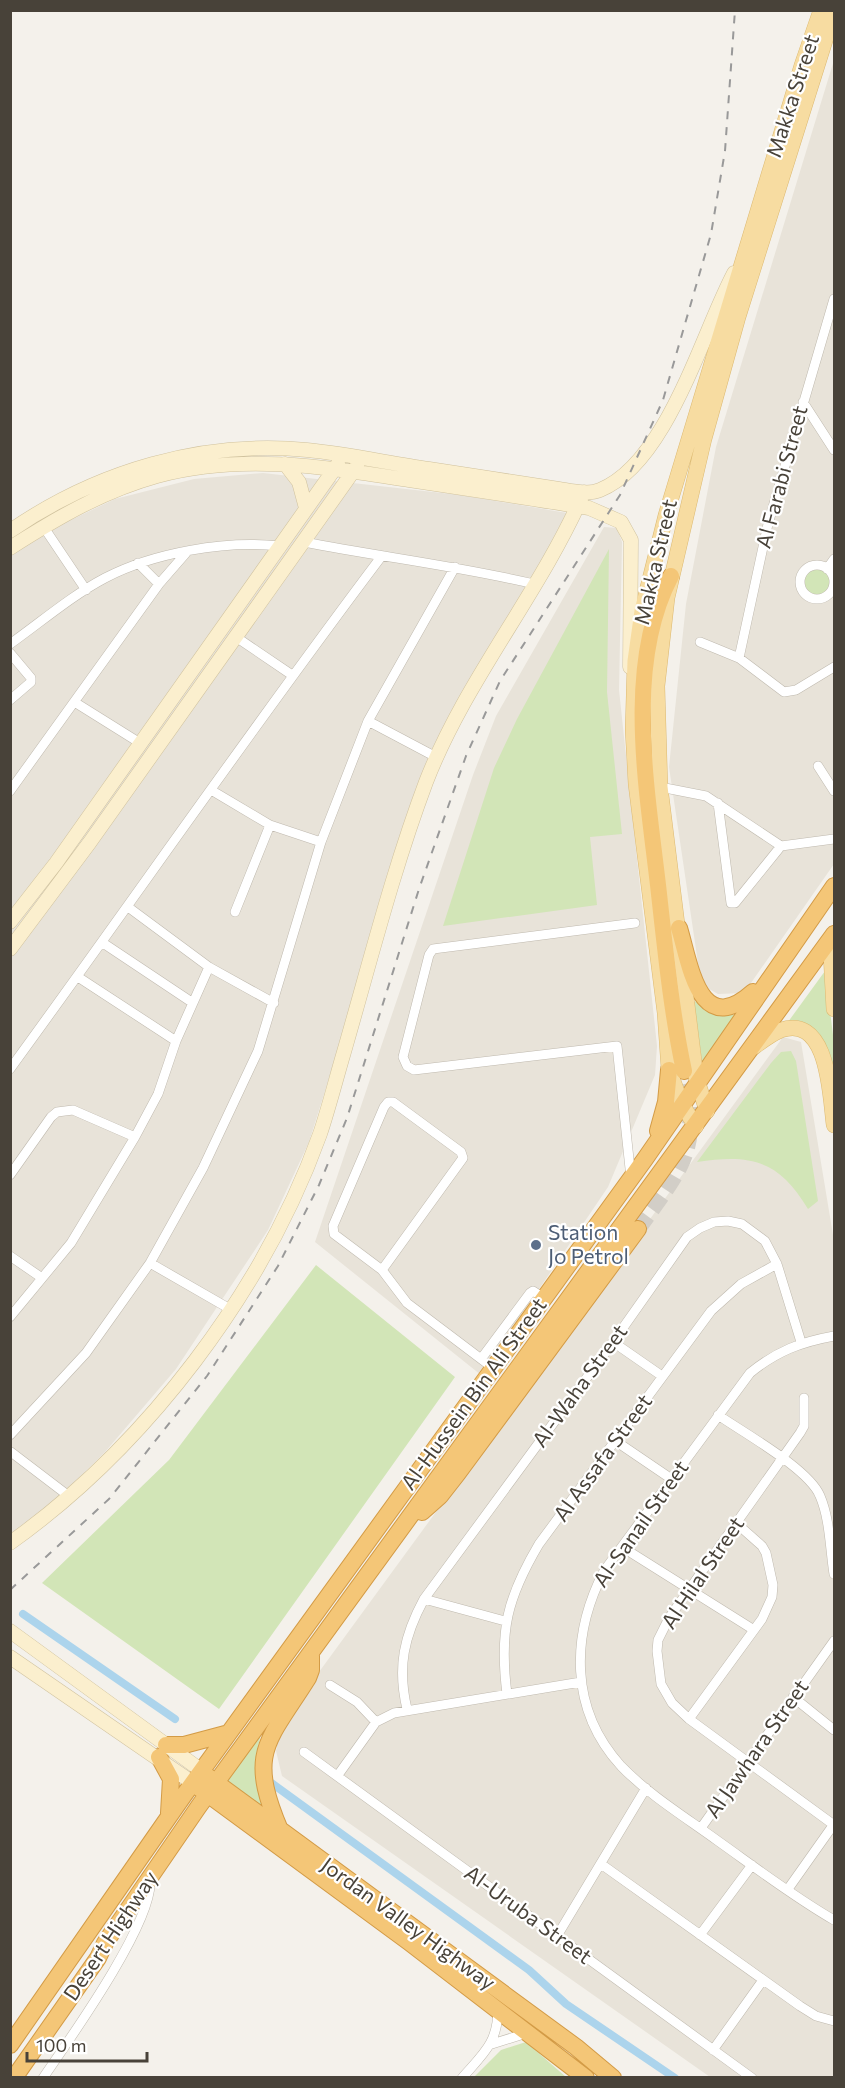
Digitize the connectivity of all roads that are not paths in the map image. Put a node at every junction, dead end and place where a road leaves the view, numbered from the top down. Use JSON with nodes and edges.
{"nodes":[{"id":1,"x":821,"y":10,"type":"edge"},
{"id":2,"x":834,"y":12,"type":"edge"},
{"id":3,"x":743,"y":257,"type":"junction"},
{"id":4,"x":834,"y":299,"type":"edge"},
{"id":5,"x":803,"y":402,"type":"junction"},
{"id":6,"x":834,"y":450,"type":"edge"},
{"id":7,"x":345,"y":455,"type":"junction"},
{"id":8,"x":360,"y":459,"type":"junction"},
{"id":9,"x":285,"y":464,"type":"junction"},
{"id":10,"x":333,"y":470,"type":"junction"},
{"id":11,"x":353,"y":472,"type":"junction"},
{"id":12,"x":599,"y":491,"type":"junction"},
{"id":13,"x":584,"y":492,"type":"junction"},
{"id":14,"x":583,"y":507,"type":"junction"},
{"id":15,"x":306,"y":508,"type":"junction"},
{"id":16,"x":43,"y":526,"type":"junction"},
{"id":17,"x":10,"y":531,"type":"edge"},
{"id":18,"x":304,"y":542,"type":"junction"},
{"id":19,"x":279,"y":546,"type":"junction"},
{"id":20,"x":10,"y":548,"type":"edge"},
{"id":21,"x":186,"y":553,"type":"junction"},
{"id":22,"x":381,"y":557,"type":"junction"},
{"id":23,"x":834,"y":559,"type":"edge"},
{"id":24,"x":138,"y":563,"type":"junction"},
{"id":25,"x":455,"y":567,"type":"junction"},
{"id":26,"x":827,"y":569,"type":"dead end"},
{"id":27,"x":671,"y":576,"type":"junction"},
{"id":28,"x":159,"y":584,"type":"junction"},
{"id":29,"x":534,"y":584,"type":"junction"},
{"id":30,"x":86,"y":590,"type":"junction"},
{"id":31,"x":236,"y":638,"type":"junction"},
{"id":32,"x":700,"y":642,"type":"dead end"},
{"id":33,"x":10,"y":644,"type":"edge"},
{"id":34,"x":10,"y":653,"type":"edge"},
{"id":35,"x":740,"y":658,"type":"junction"},
{"id":36,"x":834,"y":667,"type":"edge"},
{"id":37,"x":292,"y":675,"type":"junction"},
{"id":38,"x":633,"y":685,"type":"junction"},
{"id":39,"x":10,"y":700,"type":"edge"},
{"id":40,"x":76,"y":703,"type":"junction"},
{"id":41,"x":368,"y":721,"type":"junction"},
{"id":42,"x":140,"y":743,"type":"junction"},
{"id":43,"x":436,"y":757,"type":"junction"},
{"id":44,"x":818,"y":766,"type":"dead end"},
{"id":45,"x":660,"y":787,"type":"junction"},
{"id":46,"x":211,"y":790,"type":"junction"},
{"id":47,"x":10,"y":791,"type":"edge"},
{"id":48,"x":834,"y":791,"type":"edge"},
{"id":49,"x":718,"y":803,"type":"junction"},
{"id":50,"x":270,"y":825,"type":"junction"},
{"id":51,"x":834,"y":837,"type":"edge"},
{"id":52,"x":321,"y":842,"type":"junction"},
{"id":53,"x":781,"y":846,"type":"junction"},
{"id":54,"x":56,"y":863,"type":"junction"},
{"id":55,"x":68,"y":871,"type":"junction"},
{"id":56,"x":834,"y":886,"type":"edge"},
{"id":57,"x":128,"y":907,"type":"junction"},
{"id":58,"x":235,"y":912,"type":"dead end"},
{"id":59,"x":10,"y":922,"type":"edge"},
{"id":60,"x":635,"y":922,"type":"dead end"},
{"id":61,"x":679,"y":928,"type":"junction"},
{"id":62,"x":834,"y":936,"type":"edge"},
{"id":63,"x":103,"y":943,"type":"junction"},
{"id":64,"x":10,"y":949,"type":"edge"},
{"id":65,"x":209,"y":967,"type":"junction"},
{"id":66,"x":78,"y":977,"type":"junction"},
{"id":67,"x":768,"y":980,"type":"junction"},
{"id":68,"x":193,"y":1003,"type":"junction"},
{"id":69,"x":274,"y":1003,"type":"junction"},
{"id":70,"x":834,"y":1009,"type":"edge"},
{"id":71,"x":176,"y":1041,"type":"junction"},
{"id":72,"x":751,"y":1049,"type":"junction"},
{"id":73,"x":10,"y":1069,"type":"edge"},
{"id":74,"x":676,"y":1070,"type":"junction"},
{"id":75,"x":697,"y":1082,"type":"junction"},
{"id":76,"x":682,"y":1105,"type":"junction"},
{"id":77,"x":707,"y":1111,"type":"junction"},
{"id":78,"x":834,"y":1125,"type":"edge"},
{"id":79,"x":696,"y":1126,"type":"junction"},
{"id":80,"x":135,"y":1137,"type":"junction"},
{"id":81,"x":653,"y":1147,"type":"junction"},
{"id":82,"x":10,"y":1175,"type":"edge"},
{"id":83,"x":631,"y":1178,"type":"junction"},
{"id":84,"x":638,"y":1229,"type":"tunnel mouth"},
{"id":85,"x":10,"y":1257,"type":"edge"},
{"id":86,"x":150,"y":1263,"type":"junction"},
{"id":87,"x":777,"y":1264,"type":"junction"},
{"id":88,"x":382,"y":1270,"type":"junction"},
{"id":89,"x":42,"y":1278,"type":"junction"},
{"id":90,"x":230,"y":1309,"type":"junction"},
{"id":91,"x":10,"y":1317,"type":"edge"},
{"id":92,"x":834,"y":1336,"type":"edge"},
{"id":93,"x":613,"y":1342,"type":"junction"},
{"id":94,"x":801,"y":1342,"type":"junction"},
{"id":95,"x":487,"y":1363,"type":"junction"},
{"id":96,"x":662,"y":1376,"type":"junction"},
{"id":97,"x":804,"y":1398,"type":"dead end"},
{"id":98,"x":718,"y":1415,"type":"junction"},
{"id":99,"x":10,"y":1435,"type":"edge"},
{"id":100,"x":617,"y":1442,"type":"junction"},
{"id":101,"x":11,"y":1452,"type":"edge"},
{"id":102,"x":783,"y":1460,"type":"junction"},
{"id":103,"x":670,"y":1479,"type":"junction"},
{"id":104,"x":70,"y":1497,"type":"junction"},
{"id":105,"x":736,"y":1522,"type":"junction"},
{"id":106,"x":402,"y":1527,"type":"junction"},
{"id":107,"x":10,"y":1543,"type":"edge"},
{"id":108,"x":622,"y":1547,"type":"junction"},
{"id":109,"x":834,"y":1574,"type":"edge"},
{"id":110,"x":689,"y":1587,"type":"junction"},
{"id":111,"x":424,"y":1599,"type":"junction"},
{"id":112,"x":505,"y":1621,"type":"junction"},
{"id":113,"x":754,"y":1630,"type":"junction"},
{"id":114,"x":10,"y":1631,"type":"edge"},
{"id":115,"x":834,"y":1641,"type":"edge"},
{"id":116,"x":311,"y":1655,"type":"junction"},
{"id":117,"x":10,"y":1657,"type":"edge"},
{"id":118,"x":581,"y":1682,"type":"junction"},
{"id":119,"x":330,"y":1685,"type":"dead end"},
{"id":120,"x":507,"y":1694,"type":"junction"},
{"id":121,"x":792,"y":1697,"type":"junction"},
{"id":122,"x":407,"y":1709,"type":"junction"},
{"id":123,"x":689,"y":1719,"type":"junction"},
{"id":124,"x":376,"y":1722,"type":"junction"},
{"id":125,"x":834,"y":1730,"type":"edge"},
{"id":126,"x":229,"y":1733,"type":"junction"},
{"id":127,"x":162,"y":1751,"type":"junction"},
{"id":128,"x":304,"y":1752,"type":"dead end"},
{"id":129,"x":747,"y":1762,"type":"junction"},
{"id":130,"x":338,"y":1775,"type":"junction"},
{"id":131,"x":197,"y":1777,"type":"junction"},
{"id":132,"x":212,"y":1788,"type":"junction"},
{"id":133,"x":646,"y":1788,"type":"junction"},
{"id":134,"x":233,"y":1812,"type":"junction"},
{"id":135,"x":194,"y":1814,"type":"junction"},
{"id":136,"x":169,"y":1817,"type":"junction"},
{"id":137,"x":834,"y":1825,"type":"edge"},
{"id":138,"x":701,"y":1828,"type":"junction"},
{"id":139,"x":280,"y":1830,"type":"junction"},
{"id":140,"x":601,"y":1864,"type":"junction"},
{"id":141,"x":752,"y":1865,"type":"junction"},
{"id":142,"x":150,"y":1876,"type":"junction"},
{"id":143,"x":788,"y":1889,"type":"junction"},
{"id":144,"x":834,"y":1920,"type":"edge"},
{"id":145,"x":700,"y":1935,"type":"junction"},
{"id":146,"x":557,"y":1936,"type":"junction"},
{"id":147,"x":762,"y":1980,"type":"junction"},
{"id":148,"x":498,"y":2009,"type":"junction"},
{"id":149,"x":834,"y":2021,"type":"edge"},
{"id":150,"x":528,"y":2032,"type":"junction"},
{"id":151,"x":492,"y":2044,"type":"junction"},
{"id":152,"x":10,"y":2045,"type":"edge"},
{"id":153,"x":713,"y":2050,"type":"junction"},
{"id":154,"x":14,"y":2078,"type":"edge"},
{"id":155,"x":43,"y":2078,"type":"edge"},
{"id":156,"x":462,"y":2078,"type":"edge"},
{"id":157,"x":586,"y":2078,"type":"edge"},
{"id":158,"x":613,"y":2078,"type":"edge"},
{"id":159,"x":752,"y":2078,"type":"edge"}],
"edges":[{"from":1,"to":3,"type":"main road","name":"Makka Street"},
{"from":2,"to":27,"type":"main road","name":"Makka Street"},
{"from":3,"to":12,"type":"street"},
{"from":3,"to":38,"type":"main road","name":"Makka Street"},
{"from":4,"to":5,"type":"street","name":"Al Farabi Street"},
{"from":5,"to":6,"type":"street"},
{"from":5,"to":35,"type":"street","name":"Al Farabi Street"},
{"from":7,"to":8,"type":"street"},
{"from":7,"to":10,"type":"street"},
{"from":7,"to":17,"type":"street"},
{"from":8,"to":11,"type":"street"},
{"from":8,"to":13,"type":"street"},
{"from":9,"to":10,"type":"street"},
{"from":9,"to":15,"type":"street"},
{"from":9,"to":16,"type":"street"},
{"from":10,"to":11,"type":"street"},
{"from":10,"to":15,"type":"street"},
{"from":11,"to":14,"type":"street"},
{"from":11,"to":18,"type":"street"},
{"from":12,"to":13,"type":"street"},
{"from":12,"to":14,"type":"street"},
{"from":13,"to":14,"type":"street"},
{"from":14,"to":29,"type":"street"},
{"from":14,"to":38,"type":"street"},
{"from":15,"to":19,"type":"street"},
{"from":16,"to":20,"type":"street"},
{"from":16,"to":30,"type":"street"},
{"from":18,"to":22,"type":"street"},
{"from":18,"to":31,"type":"street"},
{"from":19,"to":21,"type":"street"},
{"from":19,"to":42,"type":"street"},
{"from":21,"to":24,"type":"street"},
{"from":21,"to":28,"type":"street"},
{"from":22,"to":25,"type":"street"},
{"from":22,"to":37,"type":"street"},
{"from":23,"to":26,"type":"street"},
{"from":24,"to":28,"type":"street"},
{"from":24,"to":30,"type":"street"},
{"from":25,"to":29,"type":"street"},
{"from":25,"to":41,"type":"street"},
{"from":27,"to":45,"type":"main road","name":"Makka Street"},
{"from":27,"to":74,"type":"highway"},
{"from":28,"to":40,"type":"street"},
{"from":29,"to":43,"type":"street"},
{"from":30,"to":33,"type":"street"},
{"from":31,"to":37,"type":"street"},
{"from":31,"to":55,"type":"street"},
{"from":32,"to":35,"type":"street"},
{"from":34,"to":39,"type":"street"},
{"from":35,"to":36,"type":"street"},
{"from":37,"to":46,"type":"street"},
{"from":38,"to":74,"type":"main road","name":"Makka Street"},
{"from":40,"to":42,"type":"street"},
{"from":40,"to":47,"type":"street"},
{"from":41,"to":43,"type":"street"},
{"from":41,"to":52,"type":"street"},
{"from":42,"to":54,"type":"street"},
{"from":43,"to":90,"type":"street"},
{"from":44,"to":48,"type":"street"},
{"from":45,"to":49,"type":"street"},
{"from":45,"to":61,"type":"main road","name":"Makka Street"},
{"from":46,"to":50,"type":"street"},
{"from":46,"to":57,"type":"street"},
{"from":49,"to":53,"type":"street"},
{"from":49,"to":53,"type":"street"},
{"from":50,"to":52,"type":"street"},
{"from":50,"to":58,"type":"street"},
{"from":51,"to":53,"type":"street"},
{"from":52,"to":69,"type":"street"},
{"from":54,"to":55,"type":"street"},
{"from":54,"to":59,"type":"street"},
{"from":55,"to":64,"type":"street"},
{"from":56,"to":67,"type":"highway","name":"Al-Hussein Bin Ali Street"},
{"from":57,"to":63,"type":"street"},
{"from":57,"to":65,"type":"street"},
{"from":60,"to":83,"type":"street"},
{"from":61,"to":67,"type":"highway"},
{"from":61,"to":75,"type":"main road","name":"Makka Street"},
{"from":62,"to":70,"type":"main road"},
{"from":62,"to":72,"type":"highway","name":"Al-Hussein Bin Ali Street"},
{"from":63,"to":66,"type":"street"},
{"from":63,"to":68,"type":"street"},
{"from":65,"to":68,"type":"street"},
{"from":65,"to":69,"type":"street"},
{"from":66,"to":71,"type":"street"},
{"from":66,"to":73,"type":"street"},
{"from":67,"to":75,"type":"highway","name":"Al-Hussein Bin Ali Street"},
{"from":68,"to":71,"type":"street"},
{"from":69,"to":86,"type":"street"},
{"from":71,"to":80,"type":"street"},
{"from":72,"to":77,"type":"highway","name":"Al-Hussein Bin Ali Street"},
{"from":72,"to":78,"type":"main road"},
{"from":74,"to":76,"type":"main road","name":"Makka Street"},
{"from":74,"to":81,"type":"highway"},
{"from":75,"to":76,"type":"highway","name":"Al-Hussein Bin Ali Street"},
{"from":75,"to":77,"type":"main road","name":"Makka Street"},
{"from":76,"to":79,"type":"main road","name":"Makka Street"},
{"from":76,"to":81,"type":"highway","name":"Al-Hussein Bin Ali Street"},
{"from":77,"to":79,"type":"highway","name":"Al-Hussein Bin Ali Street"},
{"from":79,"to":106,"type":"highway","name":"Al-Hussein Bin Ali Street"},
{"from":80,"to":82,"type":"street"},
{"from":80,"to":89,"type":"street"},
{"from":81,"to":83,"type":"highway","name":"Al-Hussein Bin Ali Street"},
{"from":83,"to":95,"type":"highway","name":"Al-Hussein Bin Ali Street"},
{"from":84,"to":106,"type":"highway"},
{"from":85,"to":89,"type":"street"},
{"from":86,"to":90,"type":"street"},
{"from":86,"to":99,"type":"street"},
{"from":87,"to":93,"type":"street","name":"Al-Waha Street"},
{"from":87,"to":94,"type":"street","name":"Al-Waha Street"},
{"from":87,"to":96,"type":"street","name":"Al Assafa Street"},
{"from":88,"to":88,"type":"street"},
{"from":88,"to":95,"type":"street"},
{"from":89,"to":91,"type":"street"},
{"from":90,"to":104,"type":"street"},
{"from":92,"to":94,"type":"street","name":"Al-Sanail Street"},
{"from":93,"to":96,"type":"street"},
{"from":93,"to":111,"type":"street","name":"Al-Waha Street"},
{"from":94,"to":98,"type":"street","name":"Al-Sanail Street"},
{"from":95,"to":126,"type":"highway","name":"Al-Hussein Bin Ali Street"},
{"from":96,"to":100,"type":"street","name":"Al Assafa Street"},
{"from":97,"to":102,"type":"street","name":"Al Hilal Street"},
{"from":98,"to":102,"type":"street"},
{"from":98,"to":103,"type":"street","name":"Al-Sanail Street"},
{"from":100,"to":103,"type":"street"},
{"from":100,"to":112,"type":"street","name":"Al Assafa Street"},
{"from":101,"to":104,"type":"street"},
{"from":102,"to":105,"type":"street","name":"Al Hilal Street"},
{"from":102,"to":109,"type":"street"},
{"from":103,"to":108,"type":"street","name":"Al-Sanail Street"},
{"from":104,"to":107,"type":"street"},
{"from":105,"to":110,"type":"street","name":"Al Hilal Street"},
{"from":105,"to":113,"type":"street"},
{"from":106,"to":116,"type":"highway","name":"Al-Hussein Bin Ali Street"},
{"from":108,"to":110,"type":"street"},
{"from":108,"to":118,"type":"street","name":"Al-Sanail Street"},
{"from":110,"to":113,"type":"street"},
{"from":110,"to":123,"type":"street","name":"Al Hilal Street"},
{"from":111,"to":112,"type":"street"},
{"from":111,"to":122,"type":"street","name":"Al-Waha Street"},
{"from":112,"to":120,"type":"street","name":"Al Assafa Street"},
{"from":113,"to":123,"type":"street"},
{"from":114,"to":127,"type":"street"},
{"from":115,"to":121,"type":"street","name":"Al Jawhara Street"},
{"from":116,"to":132,"type":"highway","name":"Al-Hussein Bin Ali Street"},
{"from":116,"to":139,"type":"highway"},
{"from":117,"to":127,"type":"street"},
{"from":118,"to":120,"type":"street"},
{"from":118,"to":133,"type":"street","name":"Al-Sanail Street"},
{"from":119,"to":124,"type":"street"},
{"from":120,"to":122,"type":"street"},
{"from":121,"to":125,"type":"street"},
{"from":121,"to":129,"type":"street","name":"Al Jawhara Street"},
{"from":122,"to":124,"type":"street"},
{"from":123,"to":129,"type":"street","name":"Al Hilal Street"},
{"from":124,"to":130,"type":"street"},
{"from":126,"to":127,"type":"highway"},
{"from":126,"to":131,"type":"highway","name":"Al-Hussein Bin Ali Street"},
{"from":127,"to":131,"type":"street"},
{"from":127,"to":136,"type":"highway"},
{"from":128,"to":130,"type":"street","name":"Al-Uruba Street"},
{"from":129,"to":137,"type":"street","name":"Al Hilal Street"},
{"from":129,"to":138,"type":"street","name":"Al Jawhara Street"},
{"from":130,"to":146,"type":"street","name":"Al-Uruba Street"},
{"from":131,"to":132,"type":"highway","name":"Jordan Valley Highway"},
{"from":131,"to":136,"type":"highway","name":"Desert Highway"},
{"from":132,"to":134,"type":"highway","name":"Jordan Valley Highway"},
{"from":132,"to":135,"type":"highway","name":"Desert Highway"},
{"from":132,"to":139,"type":"highway","name":"Jordan Valley Highway"},
{"from":133,"to":138,"type":"street","name":"Al-Sanail Street"},
{"from":133,"to":140,"type":"street"},
{"from":134,"to":135,"type":"highway"},
{"from":134,"to":148,"type":"highway","name":"Jordan Valley Highway"},
{"from":135,"to":142,"type":"highway","name":"Desert Highway"},
{"from":136,"to":152,"type":"highway","name":"Desert Highway"},
{"from":137,"to":143,"type":"street"},
{"from":138,"to":141,"type":"street","name":"Al-Sanail Street"},
{"from":139,"to":158,"type":"highway","name":"Jordan Valley Highway"},
{"from":140,"to":145,"type":"street"},
{"from":140,"to":146,"type":"street"},
{"from":141,"to":143,"type":"street","name":"Al-Sanail Street"},
{"from":141,"to":145,"type":"street"},
{"from":142,"to":154,"type":"highway","name":"Desert Highway"},
{"from":142,"to":155,"type":"street"},
{"from":143,"to":144,"type":"street","name":"Al-Sanail Street"},
{"from":145,"to":147,"type":"street"},
{"from":146,"to":153,"type":"street","name":"Al-Uruba Street"},
{"from":147,"to":149,"type":"street"},
{"from":147,"to":153,"type":"street"},
{"from":148,"to":150,"type":"highway","name":"Jordan Valley Highway"},
{"from":148,"to":151,"type":"street"},
{"from":150,"to":151,"type":"street"},
{"from":150,"to":157,"type":"highway","name":"Jordan Valley Highway"},
{"from":151,"to":156,"type":"street"},
{"from":153,"to":159,"type":"street","name":"Al-Uruba Street"}]}
